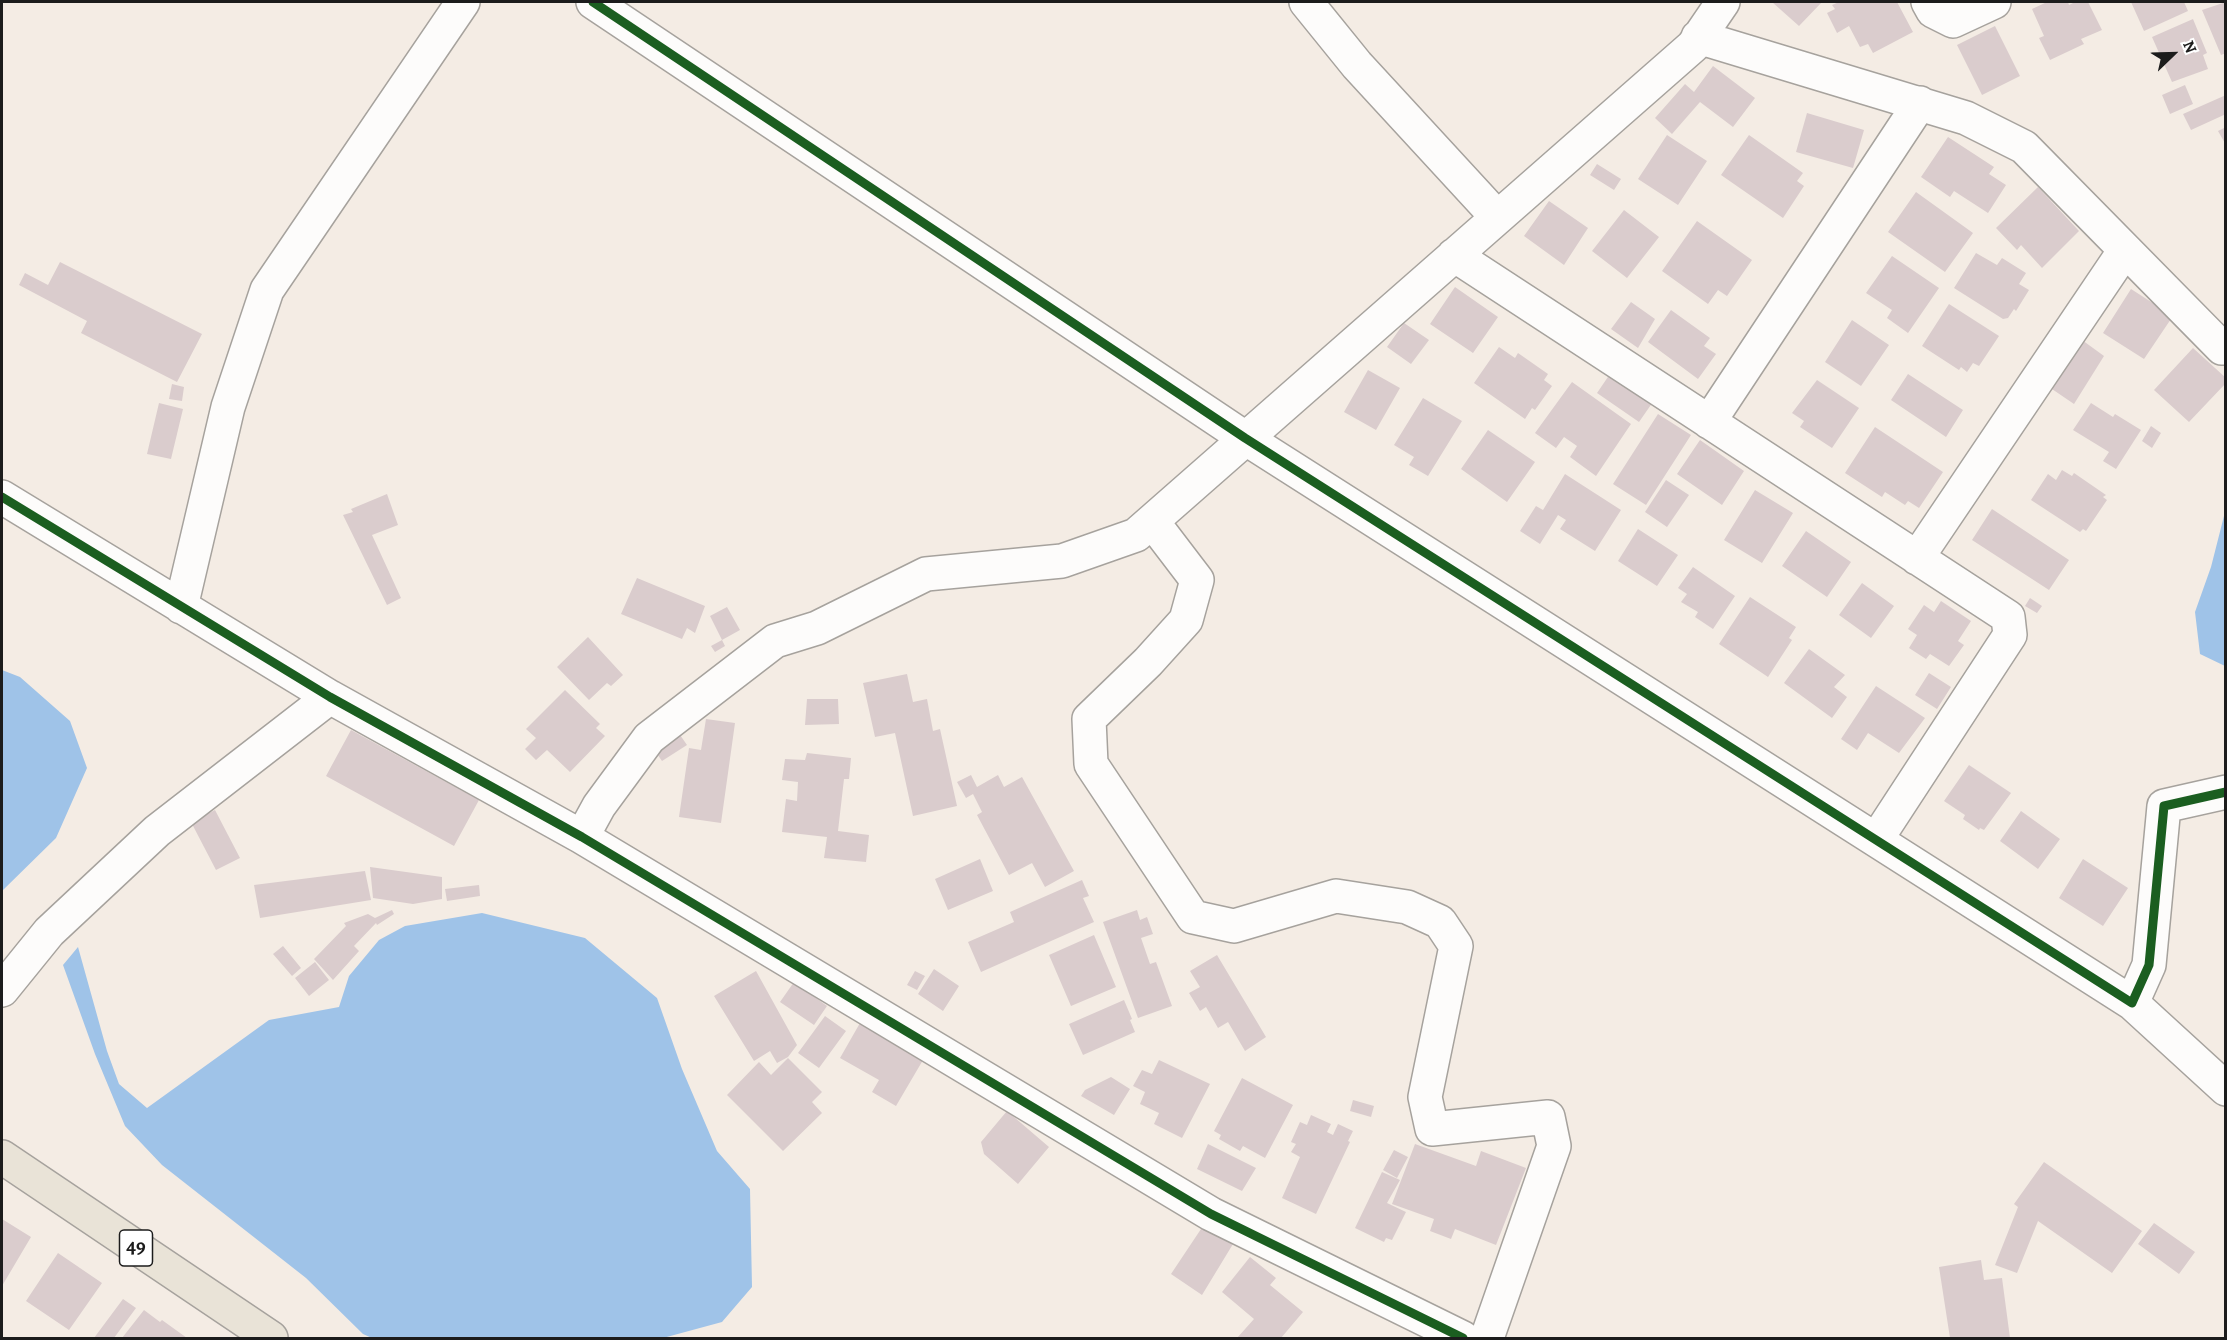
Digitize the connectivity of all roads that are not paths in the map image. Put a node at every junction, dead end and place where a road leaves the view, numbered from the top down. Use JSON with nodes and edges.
{"nodes":[{"id":1,"x":463,"y":2,"type":"edge"},
{"id":2,"x":593,"y":2,"type":"edge"},
{"id":3,"x":1306,"y":2,"type":"edge"},
{"id":4,"x":1723,"y":2,"type":"edge"},
{"id":5,"x":1928,"y":2,"type":"edge"},
{"id":6,"x":1994,"y":2,"type":"edge"},
{"id":7,"x":1698,"y":37,"type":"junction"},
{"id":8,"x":1920,"y":103,"type":"junction"},
{"id":9,"x":1497,"y":217,"type":"junction"},
{"id":10,"x":2125,"y":250,"type":"junction"},
{"id":11,"x":1454,"y":255,"type":"junction"},
{"id":12,"x":2226,"y":347,"type":"edge"},
{"id":13,"x":1709,"y":422,"type":"junction"},
{"id":14,"x":1245,"y":438,"type":"junction"},
{"id":15,"x":2,"y":497,"type":"edge"},
{"id":16,"x":1152,"y":521,"type":"junction"},
{"id":17,"x":1917,"y":558,"type":"junction"},
{"id":18,"x":181,"y":607,"type":"junction"},
{"id":19,"x":330,"y":697,"type":"junction"},
{"id":20,"x":2226,"y":792,"type":"edge"},
{"id":21,"x":582,"y":837,"type":"junction"},
{"id":22,"x":1876,"y":840,"type":"junction"},
{"id":23,"x":2,"y":990,"type":"edge"},
{"id":24,"x":2132,"y":1003,"type":"junction"},
{"id":25,"x":2226,"y":1089,"type":"edge"},
{"id":26,"x":2,"y":1156,"type":"edge"},
{"id":27,"x":271,"y":1338,"type":"edge"},
{"id":28,"x":1463,"y":1338,"type":"edge"},
{"id":29,"x":1487,"y":1338,"type":"edge"}],
"edges":[{"from":1,"to":18,"type":"street"},
{"from":2,"to":14,"type":"street"},
{"from":3,"to":9,"type":"street"},
{"from":4,"to":7,"type":"street"},
{"from":5,"to":6,"type":"street"},
{"from":7,"to":8,"type":"street"},
{"from":7,"to":9,"type":"street"},
{"from":8,"to":10,"type":"street"},
{"from":8,"to":13,"type":"street"},
{"from":9,"to":11,"type":"street"},
{"from":10,"to":12,"type":"street"},
{"from":10,"to":17,"type":"street"},
{"from":11,"to":13,"type":"street"},
{"from":11,"to":14,"type":"street"},
{"from":13,"to":17,"type":"street"},
{"from":14,"to":16,"type":"street"},
{"from":14,"to":22,"type":"street"},
{"from":15,"to":18,"type":"street"},
{"from":16,"to":21,"type":"street"},
{"from":16,"to":29,"type":"street"},
{"from":17,"to":22,"type":"street"},
{"from":18,"to":19,"type":"street"},
{"from":19,"to":21,"type":"street"},
{"from":19,"to":23,"type":"street"},
{"from":20,"to":24,"type":"street"},
{"from":21,"to":28,"type":"street"},
{"from":22,"to":24,"type":"street"},
{"from":24,"to":25,"type":"street"},
{"from":26,"to":27,"type":"main road","number":"49"}]}
